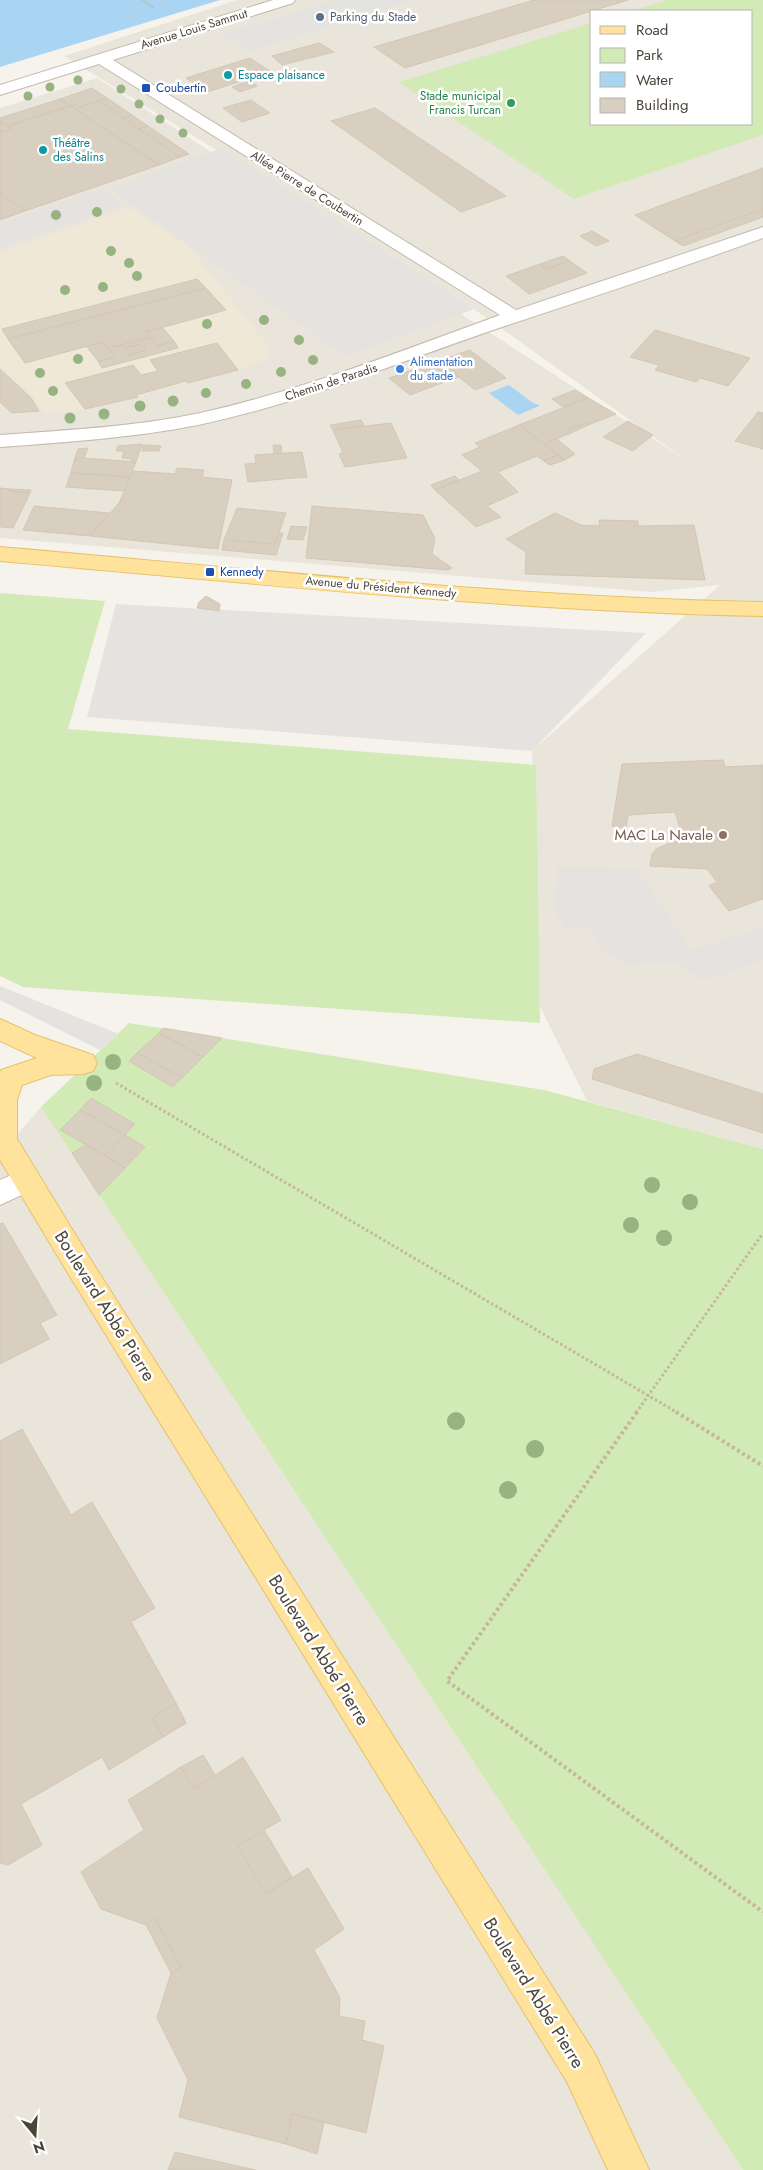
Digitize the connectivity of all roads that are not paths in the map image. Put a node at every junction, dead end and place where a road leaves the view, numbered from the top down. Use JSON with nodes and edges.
{"nodes":[{"id":1,"x":288,"y":0,"type":"edge"},
{"id":2,"x":100,"y":58,"type":"junction"},
{"id":3,"x":0,"y":90,"type":"edge"},
{"id":4,"x":763,"y":232,"type":"edge"},
{"id":5,"x":515,"y":316,"type":"junction"},
{"id":6,"x":0,"y":441,"type":"edge"},
{"id":7,"x":0,"y":554,"type":"edge"},
{"id":8,"x":763,"y":608,"type":"edge"},
{"id":9,"x":0,"y":1029,"type":"edge"},
{"id":10,"x":2,"y":1138,"type":"edge"},
{"id":11,"x":13,"y":1186,"type":"edge"},
{"id":12,"x":629,"y":2170,"type":"edge"}],
"edges":[{"from":1,"to":2,"type":"street","name":"Avenue Louis Sammut"},
{"from":2,"to":3,"type":"street","name":"Avenue Louis Sammut"},
{"from":2,"to":5,"type":"street","name":"Allée Pierre de Coubertin"},
{"from":4,"to":5,"type":"street","name":"Chemin de Paradis"},
{"from":5,"to":6,"type":"street","name":"Chemin de Paradis"},
{"from":7,"to":8,"type":"main road","name":"Avenue du Président Kennedy"},
{"from":9,"to":10,"type":"main road"},
{"from":10,"to":11,"type":"main road","name":"Boulevard Abbé Pierre"},
{"from":11,"to":12,"type":"main road","name":"Boulevard Abbé Pierre"}]}
